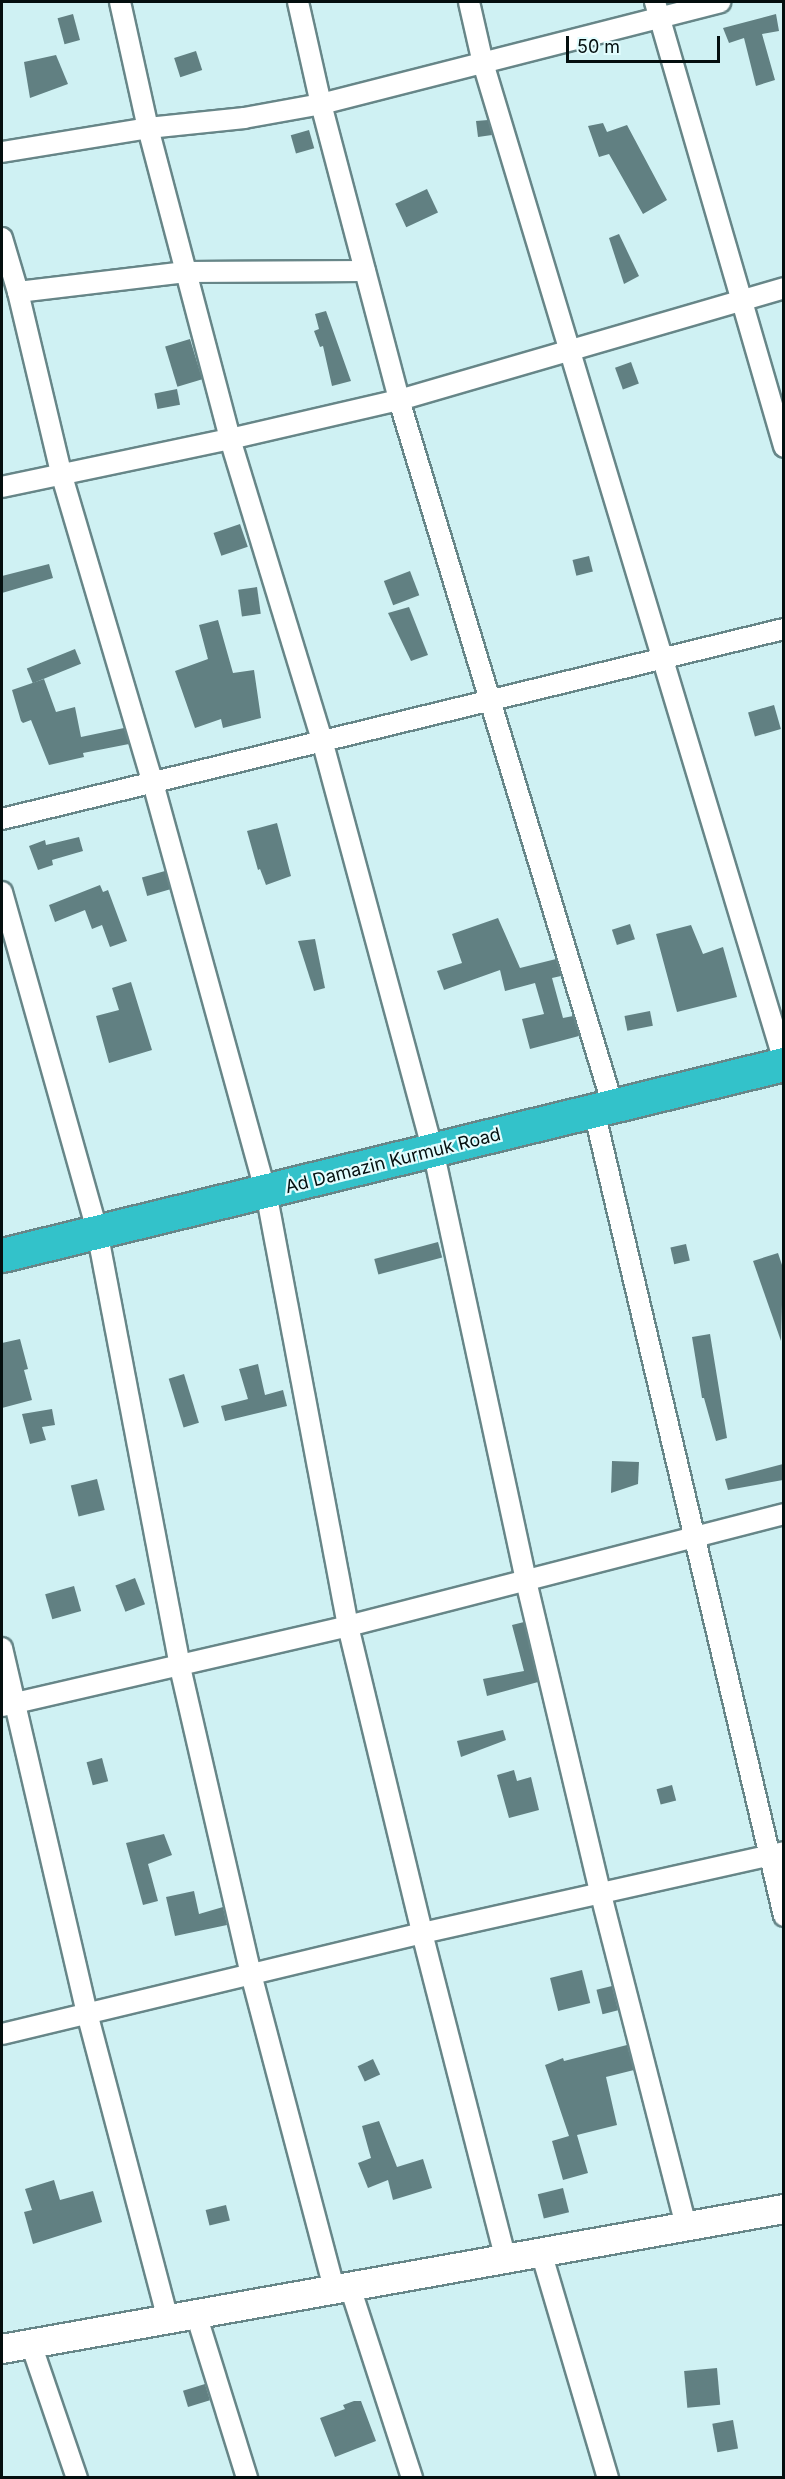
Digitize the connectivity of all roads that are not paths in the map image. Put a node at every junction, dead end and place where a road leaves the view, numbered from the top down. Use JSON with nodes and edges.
{"nodes":[{"id":1,"x":120,"y":2,"type":"edge"},
{"id":2,"x":298,"y":2,"type":"edge"},
{"id":3,"x":469,"y":2,"type":"edge"},
{"id":4,"x":720,"y":2,"type":"edge"},
{"id":5,"x":657,"y":9,"type":"edge"},
{"id":6,"x":483,"y":63,"type":"junction"},
{"id":7,"x":321,"y":104,"type":"junction"},
{"id":8,"x":148,"y":128,"type":"junction"},
{"id":9,"x":2,"y":152,"type":"edge"},
{"id":10,"x":2,"y":238,"type":"edge"},
{"id":11,"x":365,"y":271,"type":"junction"},
{"id":12,"x":186,"y":272,"type":"junction"},
{"id":13,"x":783,"y":288,"type":"edge"},
{"id":14,"x":18,"y":292,"type":"junction"},
{"id":15,"x":740,"y":300,"type":"junction"},
{"id":16,"x":571,"y":351,"type":"junction"},
{"id":17,"x":399,"y":400,"type":"junction"},
{"id":18,"x":230,"y":439,"type":"junction"},
{"id":19,"x":783,"y":447,"type":"edge"},
{"id":20,"x":61,"y":473,"type":"junction"},
{"id":21,"x":2,"y":487,"type":"edge"},
{"id":22,"x":783,"y":629,"type":"edge"},
{"id":23,"x":663,"y":660,"type":"junction"},
{"id":24,"x":490,"y":702,"type":"junction"},
{"id":25,"x":322,"y":740,"type":"junction"},
{"id":26,"x":153,"y":783,"type":"junction"},
{"id":27,"x":2,"y":819,"type":"edge"},
{"id":28,"x":2,"y":892,"type":"edge"},
{"id":29,"x":783,"y":1062,"type":"edge"},
{"id":30,"x":603,"y":1108,"type":"junction"},
{"id":31,"x":433,"y":1150,"type":"junction"},
{"id":32,"x":266,"y":1192,"type":"junction"},
{"id":33,"x":97,"y":1231,"type":"junction"},
{"id":34,"x":2,"y":1255,"type":"edge"},
{"id":35,"x":783,"y":1514,"type":"edge"},
{"id":36,"x":696,"y":1538,"type":"junction"},
{"id":37,"x":526,"y":1581,"type":"junction"},
{"id":38,"x":348,"y":1626,"type":"junction"},
{"id":39,"x":2,"y":1648,"type":"edge"},
{"id":40,"x":180,"y":1667,"type":"junction"},
{"id":41,"x":8,"y":1705,"type":"edge"},
{"id":42,"x":776,"y":1854,"type":"edge"},
{"id":43,"x":600,"y":1891,"type":"junction"},
{"id":44,"x":783,"y":1916,"type":"edge"},
{"id":45,"x":422,"y":1933,"type":"junction"},
{"id":46,"x":251,"y":1974,"type":"junction"},
{"id":47,"x":87,"y":2013,"type":"junction"},
{"id":48,"x":2,"y":2034,"type":"edge"},
{"id":49,"x":783,"y":2209,"type":"edge"},
{"id":50,"x":686,"y":2226,"type":"junction"},
{"id":51,"x":541,"y":2252,"type":"junction"},
{"id":52,"x":506,"y":2259,"type":"junction"},
{"id":53,"x":342,"y":2288,"type":"junction"},
{"id":54,"x":196,"y":2314,"type":"junction"},
{"id":55,"x":168,"y":2319,"type":"junction"},
{"id":56,"x":31,"y":2344,"type":"junction"},
{"id":57,"x":2,"y":2348,"type":"edge"},
{"id":58,"x":77,"y":2478,"type":"edge"},
{"id":59,"x":247,"y":2478,"type":"edge"},
{"id":60,"x":412,"y":2478,"type":"edge"},
{"id":61,"x":608,"y":2478,"type":"edge"}],
"edges":[{"from":1,"to":8,"type":"street"},
{"from":2,"to":7,"type":"street"},
{"from":3,"to":6,"type":"street"},
{"from":4,"to":5,"type":"street"},
{"from":5,"to":6,"type":"street"},
{"from":5,"to":15,"type":"street"},
{"from":6,"to":7,"type":"street"},
{"from":6,"to":16,"type":"street"},
{"from":7,"to":8,"type":"street"},
{"from":7,"to":11,"type":"street"},
{"from":8,"to":9,"type":"street"},
{"from":8,"to":12,"type":"street"},
{"from":10,"to":14,"type":"street"},
{"from":11,"to":12,"type":"street"},
{"from":11,"to":17,"type":"street"},
{"from":12,"to":14,"type":"street"},
{"from":12,"to":18,"type":"street"},
{"from":13,"to":15,"type":"street"},
{"from":14,"to":20,"type":"street"},
{"from":15,"to":16,"type":"street"},
{"from":15,"to":19,"type":"street"},
{"from":16,"to":17,"type":"street"},
{"from":16,"to":23,"type":"street"},
{"from":17,"to":18,"type":"street"},
{"from":17,"to":24,"type":"street"},
{"from":18,"to":20,"type":"street"},
{"from":18,"to":25,"type":"street"},
{"from":20,"to":21,"type":"street"},
{"from":20,"to":26,"type":"street"},
{"from":22,"to":23,"type":"street"},
{"from":23,"to":24,"type":"street"},
{"from":23,"to":29,"type":"street"},
{"from":24,"to":25,"type":"street"},
{"from":24,"to":30,"type":"street"},
{"from":25,"to":26,"type":"street"},
{"from":25,"to":31,"type":"street"},
{"from":26,"to":27,"type":"street"},
{"from":26,"to":32,"type":"street"},
{"from":28,"to":33,"type":"street"},
{"from":29,"to":30,"type":"highway","name":"Ad Damazin Kurmuk Road"},
{"from":30,"to":31,"type":"highway","name":"Ad Damazin Kurmuk Road"},
{"from":30,"to":36,"type":"street"},
{"from":31,"to":32,"type":"highway","name":"Ad Damazin Kurmuk Road"},
{"from":31,"to":37,"type":"street"},
{"from":32,"to":33,"type":"highway","name":"Ad Damazin Kurmuk Road"},
{"from":32,"to":38,"type":"street"},
{"from":33,"to":34,"type":"highway","name":"Ad Damazin Kurmuk Road"},
{"from":33,"to":40,"type":"street"},
{"from":35,"to":36,"type":"street"},
{"from":36,"to":37,"type":"street"},
{"from":36,"to":42,"type":"street"},
{"from":37,"to":38,"type":"street"},
{"from":37,"to":43,"type":"street"},
{"from":38,"to":40,"type":"street"},
{"from":38,"to":45,"type":"street"},
{"from":39,"to":41,"type":"street"},
{"from":40,"to":41,"type":"street"},
{"from":40,"to":46,"type":"street"},
{"from":41,"to":47,"type":"street"},
{"from":42,"to":43,"type":"street"},
{"from":42,"to":44,"type":"street"},
{"from":43,"to":45,"type":"street"},
{"from":43,"to":50,"type":"street"},
{"from":45,"to":46,"type":"street"},
{"from":45,"to":52,"type":"street"},
{"from":46,"to":47,"type":"street"},
{"from":46,"to":53,"type":"street"},
{"from":47,"to":48,"type":"street"},
{"from":47,"to":55,"type":"street"},
{"from":49,"to":50,"type":"street"},
{"from":50,"to":51,"type":"street"},
{"from":51,"to":52,"type":"street"},
{"from":51,"to":61,"type":"street"},
{"from":52,"to":53,"type":"street"},
{"from":53,"to":54,"type":"street"},
{"from":53,"to":60,"type":"street"},
{"from":54,"to":55,"type":"street"},
{"from":54,"to":59,"type":"street"},
{"from":55,"to":56,"type":"street"},
{"from":56,"to":57,"type":"street"},
{"from":56,"to":58,"type":"street"}]}
